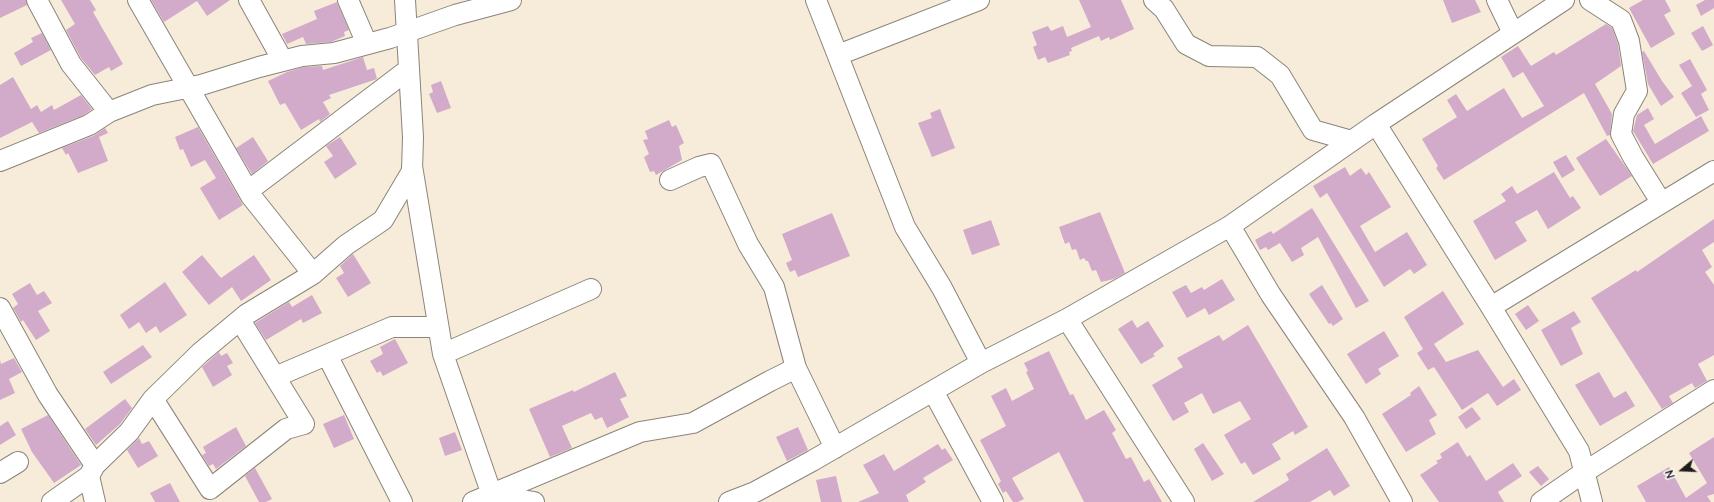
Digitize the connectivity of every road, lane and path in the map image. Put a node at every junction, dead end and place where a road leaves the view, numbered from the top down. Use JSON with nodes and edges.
{"nodes":[{"id":1,"x":37,"y":0,"type":"edge"},
{"id":2,"x":138,"y":0,"type":"edge"},
{"id":3,"x":249,"y":0,"type":"edge"},
{"id":4,"x":348,"y":0,"type":"edge"},
{"id":5,"x":405,"y":0,"type":"edge"},
{"id":6,"x":511,"y":0,"type":"edge"},
{"id":7,"x":816,"y":0,"type":"edge"},
{"id":8,"x":979,"y":0,"type":"edge"},
{"id":9,"x":1154,"y":0,"type":"edge"},
{"id":10,"x":1497,"y":0,"type":"edge"},
{"id":11,"x":1564,"y":0,"type":"edge"},
{"id":12,"x":1590,"y":0,"type":"edge"},
{"id":13,"x":406,"y":32,"type":"junction"},
{"id":14,"x":1513,"y":33,"type":"junction"},
{"id":15,"x":367,"y":44,"type":"junction"},
{"id":16,"x":838,"y":55,"type":"junction"},
{"id":17,"x":283,"y":61,"type":"junction"},
{"id":18,"x":409,"y":69,"type":"junction"},
{"id":19,"x":189,"y":88,"type":"junction"},
{"id":20,"x":109,"y":112,"type":"junction"},
{"id":21,"x":1376,"y":124,"type":"junction"},
{"id":22,"x":1352,"y":141,"type":"junction"},
{"id":23,"x":0,"y":161,"type":"edge"},
{"id":24,"x":412,"y":166,"type":"junction"},
{"id":25,"x":1714,"y":171,"type":"edge"},
{"id":26,"x":670,"y":180,"type":"dead end"},
{"id":27,"x":248,"y":190,"type":"junction"},
{"id":28,"x":1661,"y":202,"type":"junction"},
{"id":29,"x":1230,"y":226,"type":"junction"},
{"id":30,"x":312,"y":274,"type":"junction"},
{"id":31,"x":591,"y":289,"type":"dead end"},
{"id":32,"x":1491,"y":307,"type":"junction"},
{"id":33,"x":0,"y":308,"type":"edge"},
{"id":34,"x":1067,"y":318,"type":"junction"},
{"id":35,"x":240,"y":320,"type":"junction"},
{"id":36,"x":438,"y":327,"type":"junction"},
{"id":37,"x":442,"y":354,"type":"junction"},
{"id":38,"x":327,"y":355,"type":"junction"},
{"id":39,"x":981,"y":363,"type":"junction"},
{"id":40,"x":796,"y":368,"type":"junction"},
{"id":41,"x":275,"y":377,"type":"junction"},
{"id":42,"x":933,"y":391,"type":"junction"},
{"id":43,"x":1713,"y":393,"type":"edge"},
{"id":44,"x":153,"y":399,"type":"junction"},
{"id":45,"x":835,"y":448,"type":"junction"},
{"id":46,"x":18,"y":462,"type":"dead end"},
{"id":47,"x":92,"y":471,"type":"junction"},
{"id":48,"x":1583,"y":473,"type":"junction"},
{"id":49,"x":0,"y":474,"type":"edge"},
{"id":50,"x":492,"y":495,"type":"junction"},
{"id":51,"x":52,"y":502,"type":"edge"},
{"id":52,"x":95,"y":502,"type":"edge"},
{"id":53,"x":402,"y":502,"type":"edge"},
{"id":54,"x":473,"y":502,"type":"edge"},
{"id":55,"x":534,"y":502,"type":"edge"},
{"id":56,"x":729,"y":502,"type":"edge"},
{"id":57,"x":993,"y":502,"type":"edge"},
{"id":58,"x":1184,"y":502,"type":"edge"},
{"id":59,"x":1402,"y":502,"type":"edge"},
{"id":60,"x":1541,"y":502,"type":"edge"},
{"id":61,"x":1592,"y":502,"type":"edge"}],
"edges":[{"from":1,"to":20,"type":"street"},
{"from":2,"to":19,"type":"street"},
{"from":3,"to":17,"type":"street"},
{"from":4,"to":15,"type":"street"},
{"from":5,"to":13,"type":"street"},
{"from":6,"to":13,"type":"street"},
{"from":7,"to":16,"type":"street"},
{"from":8,"to":16,"type":"street"},
{"from":9,"to":22,"type":"street"},
{"from":10,"to":14,"type":"street"},
{"from":11,"to":14,"type":"street"},
{"from":12,"to":28,"type":"street"},
{"from":13,"to":15,"type":"street"},
{"from":13,"to":18,"type":"street"},
{"from":14,"to":21,"type":"street"},
{"from":15,"to":17,"type":"street"},
{"from":16,"to":39,"type":"street"},
{"from":17,"to":19,"type":"street"},
{"from":18,"to":24,"type":"street"},
{"from":18,"to":27,"type":"street"},
{"from":19,"to":20,"type":"street"},
{"from":19,"to":27,"type":"street"},
{"from":20,"to":23,"type":"street"},
{"from":21,"to":22,"type":"street"},
{"from":21,"to":32,"type":"street"},
{"from":22,"to":29,"type":"street"},
{"from":24,"to":30,"type":"street"},
{"from":24,"to":36,"type":"street"},
{"from":25,"to":28,"type":"street"},
{"from":26,"to":40,"type":"street"},
{"from":27,"to":30,"type":"street"},
{"from":28,"to":32,"type":"street"},
{"from":29,"to":34,"type":"street"},
{"from":29,"to":59,"type":"street"},
{"from":30,"to":35,"type":"street"},
{"from":31,"to":37,"type":"street"},
{"from":32,"to":48,"type":"street"},
{"from":33,"to":47,"type":"street"},
{"from":34,"to":39,"type":"street"},
{"from":34,"to":58,"type":"street"},
{"from":35,"to":41,"type":"street"},
{"from":35,"to":44,"type":"street"},
{"from":36,"to":37,"type":"street"},
{"from":36,"to":38,"type":"street"},
{"from":37,"to":50,"type":"street"},
{"from":38,"to":41,"type":"street"},
{"from":38,"to":53,"type":"street"},
{"from":39,"to":42,"type":"street"},
{"from":40,"to":45,"type":"street"},
{"from":40,"to":50,"type":"street"},
{"from":41,"to":44,"type":"street"},
{"from":42,"to":45,"type":"street"},
{"from":42,"to":57,"type":"street"},
{"from":43,"to":48,"type":"street"},
{"from":44,"to":47,"type":"street"},
{"from":45,"to":56,"type":"street"},
{"from":46,"to":49,"type":"street"},
{"from":47,"to":51,"type":"street"},
{"from":47,"to":52,"type":"street"},
{"from":48,"to":60,"type":"street"},
{"from":48,"to":61,"type":"street"},
{"from":50,"to":54,"type":"street"},
{"from":50,"to":55,"type":"street"}]}
